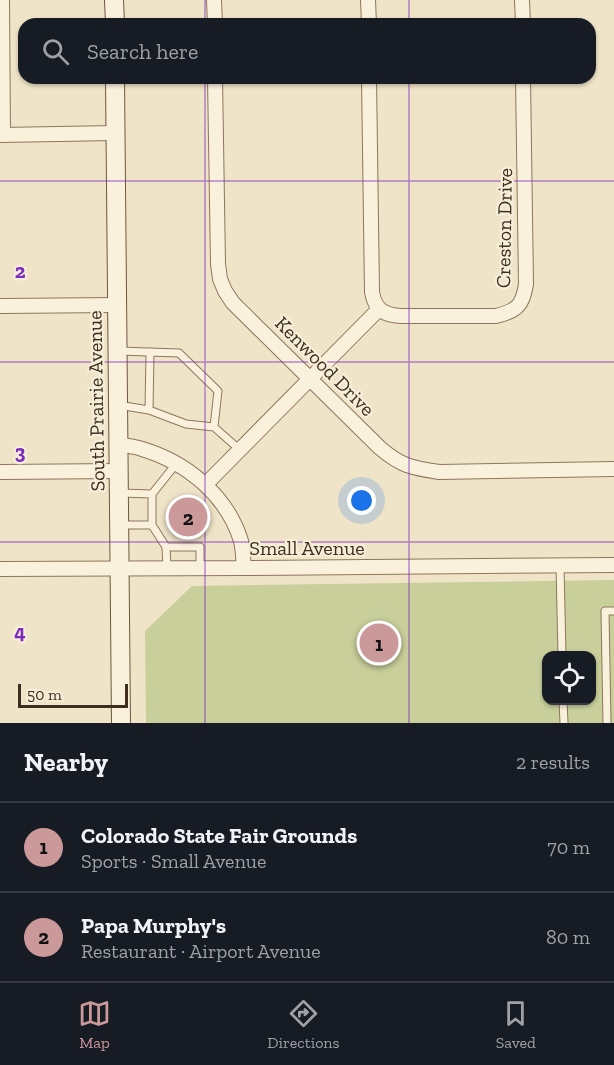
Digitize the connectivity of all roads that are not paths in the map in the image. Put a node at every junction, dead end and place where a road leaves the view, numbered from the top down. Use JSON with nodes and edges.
{"nodes":[{"id":1,"x":2,"y":0,"type":"edge"},
{"id":2,"x":114,"y":0,"type":"edge"},
{"id":3,"x":214,"y":0,"type":"edge"},
{"id":4,"x":368,"y":0,"type":"edge"},
{"id":5,"x":522,"y":0,"type":"edge"},
{"id":6,"x":115,"y":18,"type":"edge"},
{"id":7,"x":215,"y":18,"type":"edge"},
{"id":8,"x":369,"y":18,"type":"edge"},
{"id":9,"x":523,"y":18,"type":"edge"},
{"id":10,"x":115,"y":84,"type":"edge"},
{"id":11,"x":215,"y":84,"type":"edge"},
{"id":12,"x":369,"y":84,"type":"edge"},
{"id":13,"x":523,"y":84,"type":"edge"},
{"id":14,"x":116,"y":133,"type":"junction"},
{"id":15,"x":2,"y":135,"type":"edge"},
{"id":16,"x":117,"y":305,"type":"junction"},
{"id":17,"x":0,"y":306,"type":"edge"},
{"id":18,"x":379,"y":309,"type":"junction"},
{"id":19,"x":118,"y":351,"type":"junction"},
{"id":20,"x":150,"y":352,"type":"junction"},
{"id":21,"x":310,"y":379,"type":"junction"},
{"id":22,"x":118,"y":405,"type":"junction"},
{"id":23,"x":150,"y":410,"type":"junction"},
{"id":24,"x":214,"y":427,"type":"junction"},
{"id":25,"x":119,"y":444,"type":"junction"},
{"id":26,"x":240,"y":450,"type":"junction"},
{"id":27,"x":177,"y":464,"type":"junction"},
{"id":28,"x":614,"y":469,"type":"edge"},
{"id":29,"x":119,"y":471,"type":"junction"},
{"id":30,"x":0,"y":472,"type":"edge"},
{"id":31,"x":206,"y":484,"type":"junction"},
{"id":32,"x":119,"y":494,"type":"junction"},
{"id":33,"x":152,"y":494,"type":"junction"},
{"id":34,"x":119,"y":525,"type":"junction"},
{"id":35,"x":152,"y":525,"type":"junction"},
{"id":36,"x":166,"y":547,"type":"junction"},
{"id":37,"x":614,"y":565,"type":"edge"},
{"id":38,"x":560,"y":566,"type":"junction"},
{"id":39,"x":120,"y":568,"type":"junction"},
{"id":40,"x":167,"y":568,"type":"junction"},
{"id":41,"x":200,"y":568,"type":"junction"},
{"id":42,"x":244,"y":568,"type":"junction"},
{"id":43,"x":0,"y":569,"type":"edge"},
{"id":44,"x":614,"y":611,"type":"edge"},
{"id":45,"x":562,"y":651,"type":"edge"},
{"id":46,"x":563,"y":705,"type":"edge"},
{"id":47,"x":121,"y":723,"type":"edge"},
{"id":48,"x":564,"y":723,"type":"edge"},
{"id":49,"x":607,"y":723,"type":"edge"}],
"edges":[{"from":1,"to":15,"type":"street"},
{"from":2,"to":6,"type":"main road"},
{"from":3,"to":7,"type":"street"},
{"from":4,"to":8,"type":"street"},
{"from":5,"to":9,"type":"street"},
{"from":10,"to":14,"type":"main road","name":"South Prairie Avenue"},
{"from":11,"to":21,"type":"street","name":"Kenwood Drive"},
{"from":12,"to":18,"type":"street"},
{"from":13,"to":18,"type":"street","name":"Creston Drive"},
{"from":14,"to":15,"type":"street"},
{"from":14,"to":16,"type":"main road","name":"South Prairie Avenue"},
{"from":16,"to":17,"type":"street"},
{"from":16,"to":19,"type":"main road","name":"South Prairie Avenue"},
{"from":18,"to":21,"type":"street"},
{"from":19,"to":20,"type":"lane"},
{"from":19,"to":22,"type":"main road","name":"South Prairie Avenue"},
{"from":20,"to":23,"type":"lane"},
{"from":20,"to":24,"type":"lane"},
{"from":21,"to":26,"type":"street"},
{"from":21,"to":28,"type":"street","name":"Kenwood Drive"},
{"from":22,"to":23,"type":"lane"},
{"from":22,"to":25,"type":"main road","name":"South Prairie Avenue"},
{"from":23,"to":24,"type":"lane"},
{"from":24,"to":26,"type":"lane"},
{"from":25,"to":27,"type":"street"},
{"from":25,"to":29,"type":"main road","name":"South Prairie Avenue"},
{"from":26,"to":31,"type":"street"},
{"from":27,"to":31,"type":"street"},
{"from":27,"to":33,"type":"lane"},
{"from":29,"to":30,"type":"street"},
{"from":29,"to":32,"type":"main road","name":"South Prairie Avenue"},
{"from":31,"to":42,"type":"street"},
{"from":32,"to":33,"type":"lane"},
{"from":32,"to":34,"type":"main road","name":"South Prairie Avenue"},
{"from":33,"to":35,"type":"lane"},
{"from":34,"to":35,"type":"lane"},
{"from":34,"to":39,"type":"main road","name":"South Prairie Avenue"},
{"from":35,"to":36,"type":"lane"},
{"from":36,"to":40,"type":"lane"},
{"from":36,"to":41,"type":"lane"},
{"from":37,"to":38,"type":"street","name":"Small Avenue"},
{"from":38,"to":42,"type":"street","name":"Small Avenue"},
{"from":38,"to":45,"type":"lane"},
{"from":39,"to":40,"type":"street","name":"Small Avenue"},
{"from":39,"to":43,"type":"street","name":"Small Avenue"},
{"from":39,"to":47,"type":"main road","name":"South Prairie Avenue"},
{"from":40,"to":41,"type":"street","name":"Small Avenue"},
{"from":41,"to":42,"type":"street","name":"Small Avenue"},
{"from":44,"to":49,"type":"lane"},
{"from":46,"to":48,"type":"lane"}]}
